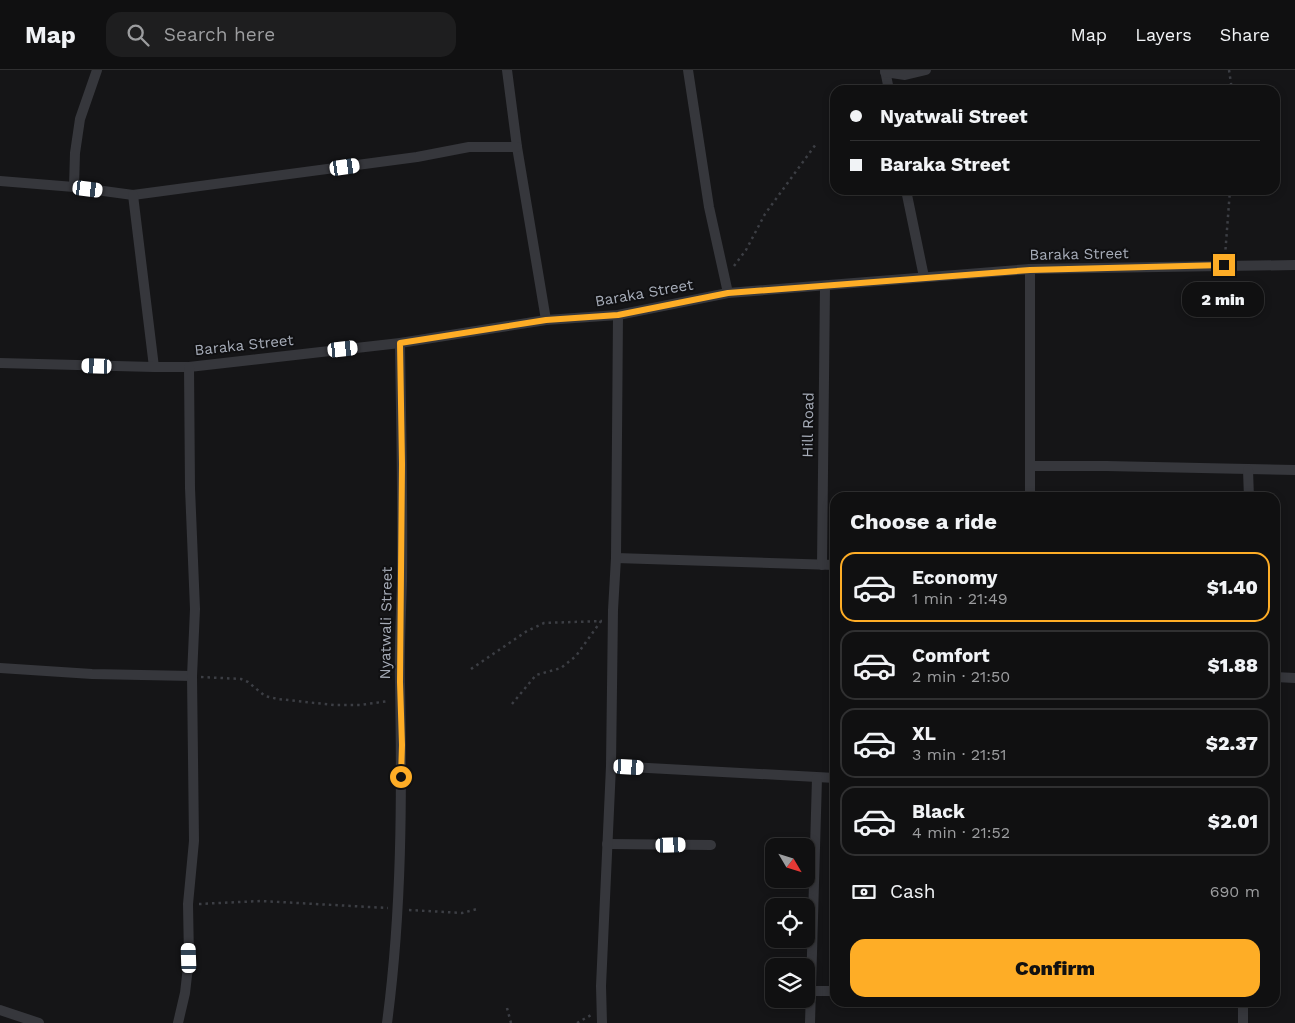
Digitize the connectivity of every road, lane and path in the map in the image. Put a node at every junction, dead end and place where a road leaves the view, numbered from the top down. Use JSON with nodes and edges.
{"nodes":[{"id":1,"x":97,"y":70,"type":"edge"},
{"id":2,"x":507,"y":70,"type":"edge"},
{"id":3,"x":688,"y":70,"type":"edge"},
{"id":4,"x":926,"y":70,"type":"edge"},
{"id":5,"x":1229,"y":70,"type":"edge"},
{"id":6,"x":885,"y":71,"type":"edge"},
{"id":7,"x":888,"y":85,"type":"edge"},
{"id":8,"x":1231,"y":85,"type":"edge"},
{"id":9,"x":816,"y":144,"type":"dead end"},
{"id":10,"x":517,"y":146,"type":"junction"},
{"id":11,"x":0,"y":181,"type":"edge"},
{"id":12,"x":74,"y":187,"type":"junction"},
{"id":13,"x":133,"y":195,"type":"junction"},
{"id":14,"x":907,"y":195,"type":"edge"},
{"id":15,"x":1230,"y":195,"type":"edge"},
{"id":16,"x":1224,"y":265,"type":"junction"},
{"id":17,"x":1295,"y":265,"type":"edge"},
{"id":18,"x":1030,"y":270,"type":"junction"},
{"id":19,"x":924,"y":277,"type":"junction"},
{"id":20,"x":726,"y":278,"type":"junction"},
{"id":21,"x":825,"y":286,"type":"junction"},
{"id":22,"x":728,"y":293,"type":"junction"},
{"id":23,"x":618,"y":315,"type":"junction"},
{"id":24,"x":546,"y":320,"type":"junction"},
{"id":25,"x":400,"y":343,"type":"junction"},
{"id":26,"x":0,"y":365,"type":"edge"},
{"id":27,"x":154,"y":367,"type":"junction"},
{"id":28,"x":189,"y":367,"type":"junction"},
{"id":29,"x":1030,"y":466,"type":"junction"},
{"id":30,"x":1248,"y":470,"type":"junction"},
{"id":31,"x":1295,"y":470,"type":"edge"},
{"id":32,"x":1030,"y":492,"type":"edge"},
{"id":33,"x":1248,"y":492,"type":"edge"},
{"id":34,"x":616,"y":558,"type":"junction"},
{"id":35,"x":822,"y":565,"type":"junction"},
{"id":36,"x":830,"y":565,"type":"edge"},
{"id":37,"x":613,"y":610,"type":"junction"},
{"id":38,"x":602,"y":621,"type":"junction"},
{"id":39,"x":0,"y":668,"type":"edge"},
{"id":40,"x":472,"y":669,"type":"dead end"},
{"id":41,"x":192,"y":676,"type":"junction"},
{"id":42,"x":1280,"y":677,"type":"edge"},
{"id":43,"x":1295,"y":678,"type":"edge"},
{"id":44,"x":400,"y":700,"type":"junction"},
{"id":45,"x":512,"y":704,"type":"dead end"},
{"id":46,"x":611,"y":766,"type":"junction"},
{"id":47,"x":817,"y":778,"type":"junction"},
{"id":48,"x":830,"y":778,"type":"edge"},
{"id":49,"x":607,"y":844,"type":"junction"},
{"id":50,"x":711,"y":845,"type":"dead end"},
{"id":51,"x":188,"y":904,"type":"junction"},
{"id":52,"x":398,"y":909,"type":"junction"},
{"id":53,"x":477,"y":909,"type":"dead end"},
{"id":54,"x":813,"y":958,"type":"edge"},
{"id":55,"x":830,"y":990,"type":"edge"},
{"id":56,"x":815,"y":991,"type":"edge"},
{"id":57,"x":1243,"y":1007,"type":"edge"},
{"id":58,"x":507,"y":1008,"type":"dead end"},
{"id":59,"x":811,"y":1008,"type":"edge"},
{"id":60,"x":600,"y":1009,"type":"junction"},
{"id":61,"x":0,"y":1010,"type":"edge"},
{"id":62,"x":39,"y":1023,"type":"edge"},
{"id":63,"x":178,"y":1023,"type":"edge"},
{"id":64,"x":387,"y":1023,"type":"edge"},
{"id":65,"x":511,"y":1023,"type":"edge"},
{"id":66,"x":577,"y":1023,"type":"edge"},
{"id":67,"x":602,"y":1023,"type":"edge"},
{"id":68,"x":810,"y":1023,"type":"edge"},
{"id":69,"x":1244,"y":1023,"type":"edge"}],
"edges":[{"from":1,"to":12,"type":"street"},
{"from":2,"to":10,"type":"street"},
{"from":3,"to":20,"type":"street"},
{"from":4,"to":6,"type":"street"},
{"from":5,"to":8,"type":"path"},
{"from":6,"to":7,"type":"street"},
{"from":9,"to":20,"type":"path"},
{"from":10,"to":13,"type":"street"},
{"from":10,"to":24,"type":"street"},
{"from":11,"to":12,"type":"street"},
{"from":12,"to":13,"type":"street"},
{"from":13,"to":27,"type":"street"},
{"from":14,"to":19,"type":"street"},
{"from":15,"to":16,"type":"path"},
{"from":16,"to":17,"type":"street","name":"Baraka Street"},
{"from":16,"to":18,"type":"street","name":"Baraka Street"},
{"from":18,"to":19,"type":"street","name":"Baraka Street"},
{"from":18,"to":29,"type":"street"},
{"from":19,"to":21,"type":"street","name":"Baraka Street"},
{"from":20,"to":22,"type":"street"},
{"from":21,"to":22,"type":"street","name":"Baraka Street"},
{"from":21,"to":35,"type":"street","name":"Hill Road"},
{"from":22,"to":23,"type":"street","name":"Baraka Street"},
{"from":23,"to":24,"type":"street","name":"Baraka Street"},
{"from":23,"to":34,"type":"street"},
{"from":24,"to":25,"type":"street","name":"Baraka Street"},
{"from":25,"to":28,"type":"street","name":"Baraka Street"},
{"from":25,"to":44,"type":"street","name":"Nyatwali Street"},
{"from":26,"to":27,"type":"street","name":"Baraka Street"},
{"from":27,"to":28,"type":"street","name":"Baraka Street"},
{"from":28,"to":41,"type":"street"},
{"from":29,"to":30,"type":"street"},
{"from":29,"to":32,"type":"street"},
{"from":30,"to":31,"type":"street"},
{"from":30,"to":33,"type":"street"},
{"from":34,"to":35,"type":"street"},
{"from":34,"to":37,"type":"street"},
{"from":35,"to":36,"type":"street"},
{"from":37,"to":38,"type":"path"},
{"from":37,"to":46,"type":"street"},
{"from":38,"to":40,"type":"path"},
{"from":38,"to":45,"type":"path"},
{"from":39,"to":41,"type":"street"},
{"from":41,"to":44,"type":"path"},
{"from":41,"to":51,"type":"street"},
{"from":42,"to":43,"type":"street"},
{"from":44,"to":52,"type":"street","name":"Nyatwali Street"},
{"from":46,"to":47,"type":"street"},
{"from":46,"to":49,"type":"street"},
{"from":47,"to":48,"type":"street"},
{"from":47,"to":54,"type":"street"},
{"from":49,"to":50,"type":"street"},
{"from":49,"to":60,"type":"street"},
{"from":51,"to":52,"type":"path"},
{"from":51,"to":63,"type":"street"},
{"from":52,"to":53,"type":"path"},
{"from":52,"to":64,"type":"street","name":"Nyatwali Street"},
{"from":55,"to":56,"type":"street"},
{"from":57,"to":69,"type":"street"},
{"from":58,"to":65,"type":"path"},
{"from":59,"to":68,"type":"street"},
{"from":60,"to":66,"type":"path"},
{"from":60,"to":67,"type":"street"},
{"from":61,"to":62,"type":"street"}]}
